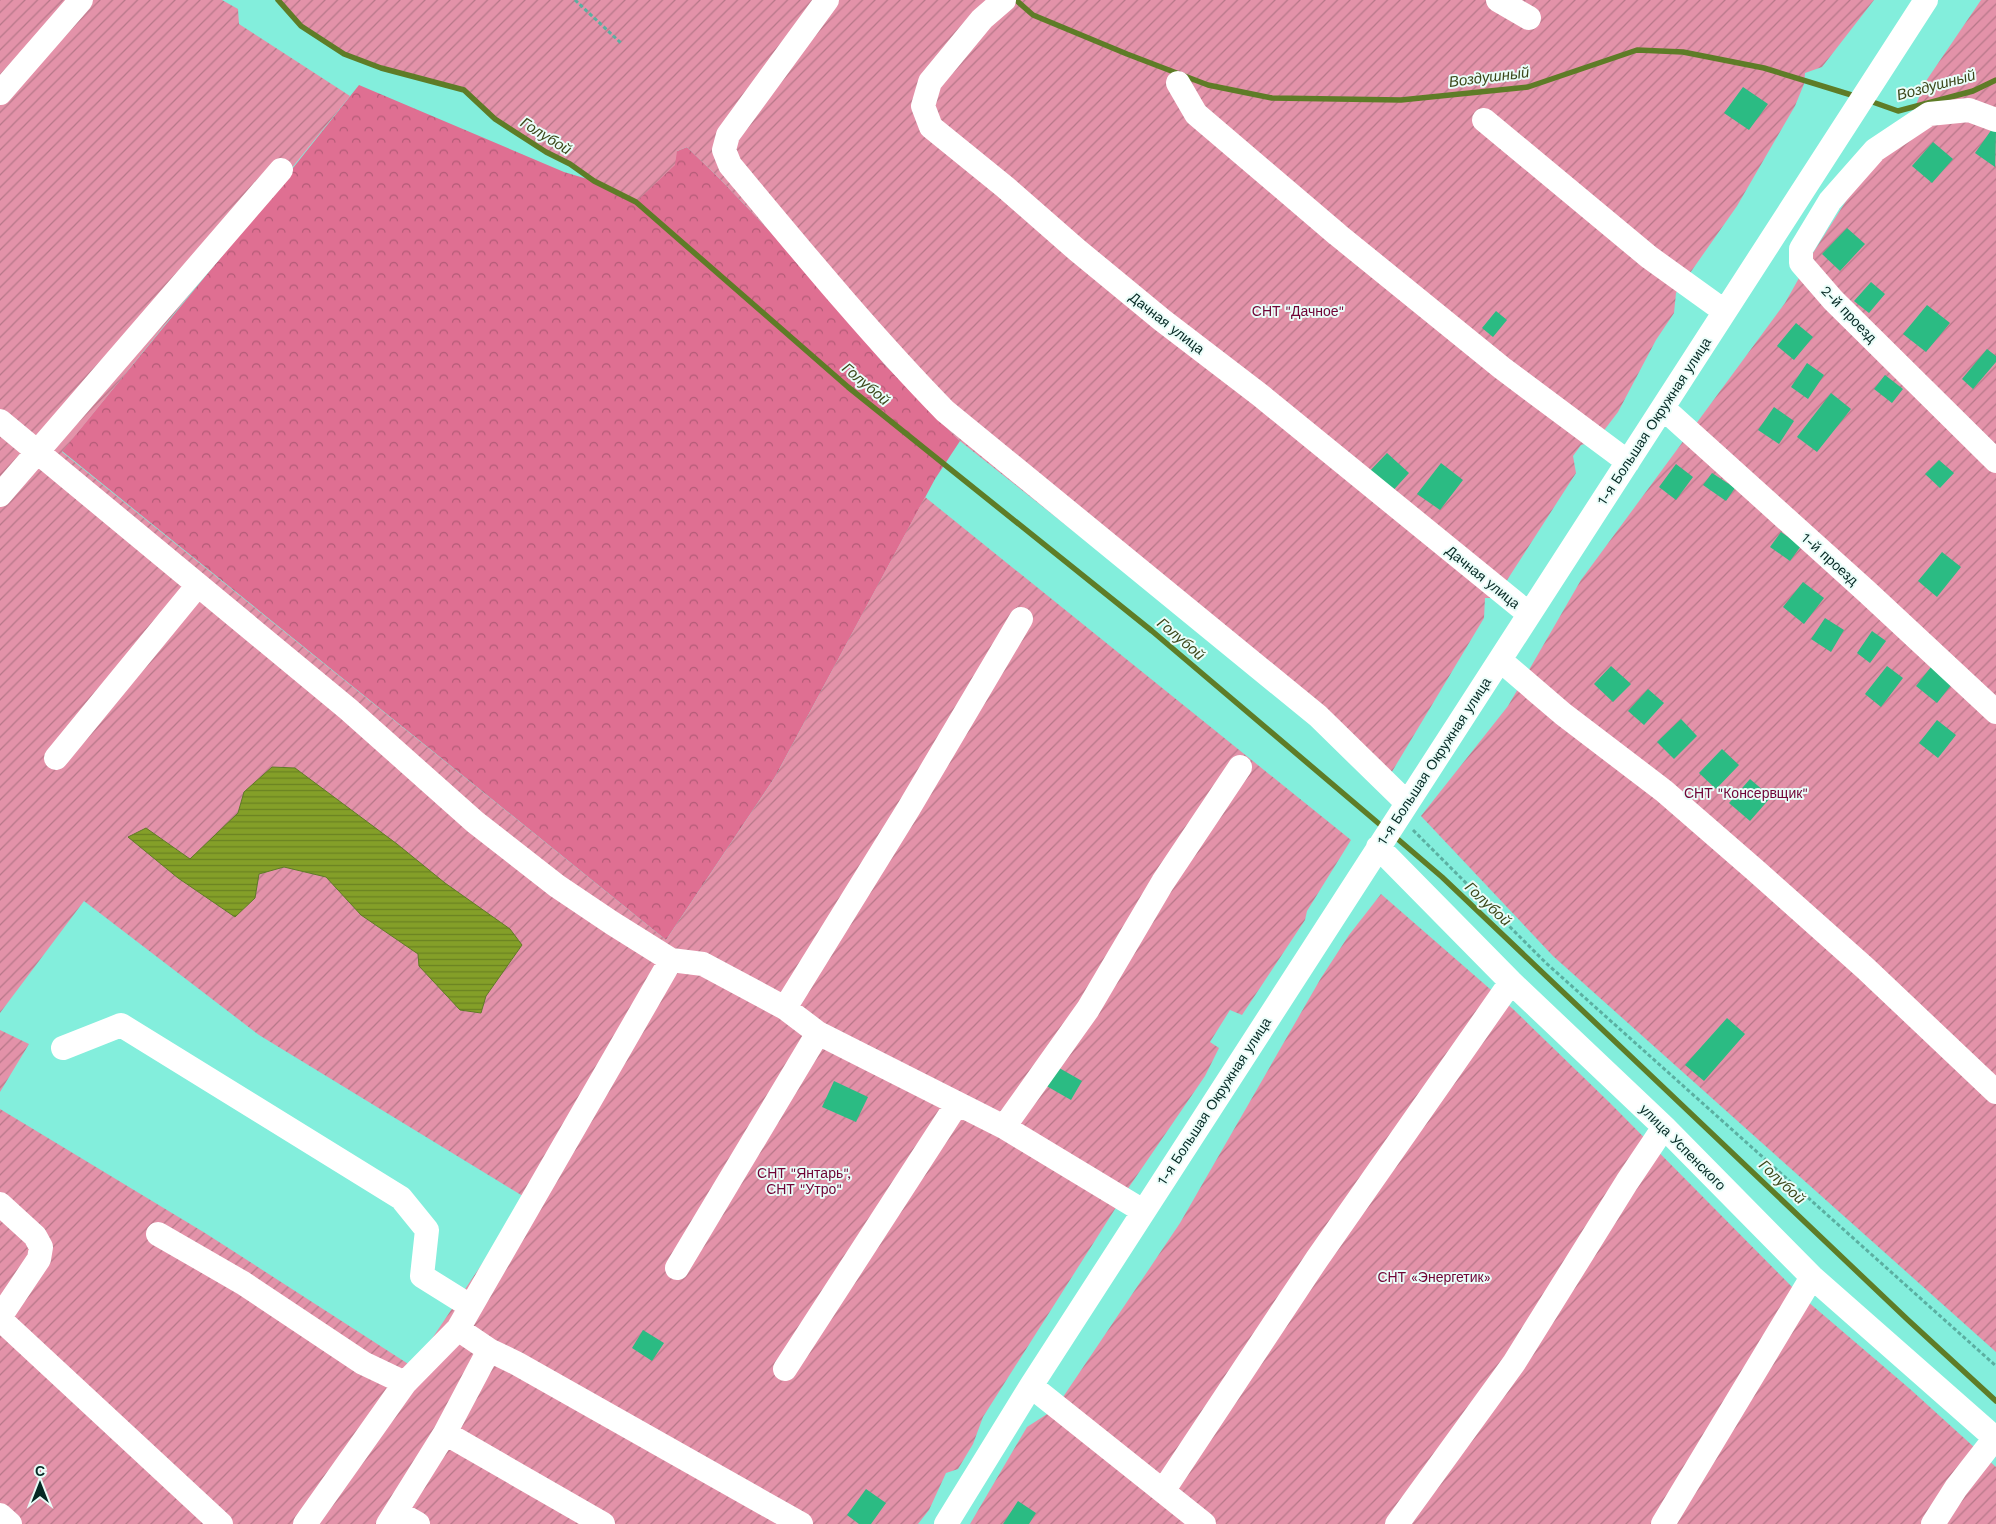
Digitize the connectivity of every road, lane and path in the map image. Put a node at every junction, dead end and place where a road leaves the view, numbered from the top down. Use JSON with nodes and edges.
{"nodes":[{"id":1,"x":82,"y":0,"type":"edge"},
{"id":2,"x":575,"y":0,"type":"edge"},
{"id":3,"x":826,"y":0,"type":"edge"},
{"id":4,"x":1004,"y":0,"type":"edge"},
{"id":5,"x":1498,"y":0,"type":"edge"},
{"id":6,"x":1926,"y":0,"type":"edge"},
{"id":7,"x":1529,"y":18,"type":"dead end"},
{"id":8,"x":622,"y":44,"type":"dead end"},
{"id":9,"x":1178,"y":83,"type":"dead end"},
{"id":10,"x":0,"y":93,"type":"edge"},
{"id":11,"x":1484,"y":120,"type":"dead end"},
{"id":12,"x":1996,"y":120,"type":"edge"},
{"id":13,"x":281,"y":170,"type":"dead end"},
{"id":14,"x":1724,"y":310,"type":"junction"},
{"id":15,"x":1663,"y":408,"type":"junction"},
{"id":16,"x":0,"y":421,"type":"edge"},
{"id":17,"x":37,"y":451,"type":"junction"},
{"id":18,"x":1996,"y":461,"type":"edge"},
{"id":19,"x":1628,"y":462,"type":"junction"},
{"id":20,"x":0,"y":495,"type":"edge"},
{"id":21,"x":198,"y":584,"type":"junction"},
{"id":22,"x":1529,"y":614,"type":"junction"},
{"id":23,"x":1021,"y":618,"type":"dead end"},
{"id":24,"x":1500,"y":660,"type":"junction"},
{"id":25,"x":1996,"y":712,"type":"edge"},
{"id":26,"x":56,"y":758,"type":"dead end"},
{"id":27,"x":1240,"y":767,"type":"dead end"},
{"id":28,"x":1402,"y":809,"type":"junction"},
{"id":29,"x":1378,"y":847,"type":"junction"},
{"id":30,"x":671,"y":960,"type":"junction"},
{"id":31,"x":1511,"y":982,"type":"junction"},
{"id":32,"x":786,"y":1008,"type":"junction"},
{"id":33,"x":818,"y":1033,"type":"junction"},
{"id":34,"x":62,"y":1048,"type":"dead end"},
{"id":35,"x":1996,"y":1092,"type":"edge"},
{"id":36,"x":957,"y":1104,"type":"junction"},
{"id":37,"x":1004,"y":1127,"type":"junction"},
{"id":38,"x":1664,"y":1127,"type":"junction"},
{"id":39,"x":0,"y":1204,"type":"edge"},
{"id":40,"x":1143,"y":1211,"type":"junction"},
{"id":41,"x":158,"y":1234,"type":"dead end"},
{"id":42,"x":677,"y":1268,"type":"dead end"},
{"id":43,"x":1812,"y":1276,"type":"junction"},
{"id":44,"x":470,"y":1306,"type":"junction"},
{"id":45,"x":0,"y":1318,"type":"edge"},
{"id":46,"x":458,"y":1329,"type":"junction"},
{"id":47,"x":489,"y":1350,"type":"junction"},
{"id":48,"x":1996,"y":1366,"type":"edge"},
{"id":49,"x":785,"y":1369,"type":"dead end"},
{"id":50,"x":405,"y":1383,"type":"junction"},
{"id":51,"x":1030,"y":1386,"type":"junction"},
{"id":52,"x":446,"y":1433,"type":"junction"},
{"id":53,"x":1995,"y":1438,"type":"edge"},
{"id":54,"x":1163,"y":1491,"type":"junction"},
{"id":55,"x":0,"y":1515,"type":"edge"},
{"id":56,"x":392,"y":1518,"type":"edge"},
{"id":57,"x":10,"y":1524,"type":"edge"},
{"id":58,"x":221,"y":1524,"type":"edge"},
{"id":59,"x":305,"y":1524,"type":"edge"},
{"id":60,"x":418,"y":1524,"type":"edge"},
{"id":61,"x":603,"y":1524,"type":"edge"},
{"id":62,"x":801,"y":1524,"type":"edge"},
{"id":63,"x":946,"y":1524,"type":"edge"},
{"id":64,"x":1204,"y":1524,"type":"edge"},
{"id":65,"x":1397,"y":1524,"type":"edge"},
{"id":66,"x":1663,"y":1524,"type":"edge"},
{"id":67,"x":1933,"y":1524,"type":"edge"}],
"edges":[{"from":1,"to":10,"type":"street"},
{"from":2,"to":8,"type":"path"},
{"from":3,"to":28,"type":"street"},
{"from":4,"to":22,"type":"street","name":"Дачная улица"},
{"from":5,"to":7,"type":"street"},
{"from":6,"to":14,"type":"street","name":"1-я Большая Окружная улица"},
{"from":9,"to":19,"type":"street"},
{"from":11,"to":14,"type":"street"},
{"from":12,"to":18,"type":"street","name":"2-й проезд"},
{"from":13,"to":17,"type":"street"},
{"from":14,"to":15,"type":"street","name":"1-я Большая Окружная улица"},
{"from":15,"to":19,"type":"street","name":"1-я Большая Окружная улица"},
{"from":15,"to":25,"type":"street","name":"1-й проезд"},
{"from":16,"to":17,"type":"street"},
{"from":17,"to":20,"type":"street"},
{"from":17,"to":21,"type":"street"},
{"from":19,"to":22,"type":"street","name":"1-я Большая Окружная улица"},
{"from":21,"to":26,"type":"street"},
{"from":21,"to":30,"type":"street"},
{"from":22,"to":24,"type":"street","name":"1-я Большая Окружная улица"},
{"from":23,"to":32,"type":"street"},
{"from":24,"to":28,"type":"street","name":"1-я Большая Окружная улица"},
{"from":24,"to":35,"type":"street"},
{"from":27,"to":37,"type":"street"},
{"from":28,"to":29,"type":"street","name":"1-я Большая Окружная улица"},
{"from":28,"to":48,"type":"path"},
{"from":29,"to":31,"type":"street","name":"улица Успенского"},
{"from":29,"to":40,"type":"street","name":"1-я Большая Окружная улица"},
{"from":30,"to":32,"type":"street"},
{"from":30,"to":44,"type":"street"},
{"from":31,"to":38,"type":"street","name":"улица Успенского"},
{"from":31,"to":54,"type":"street"},
{"from":32,"to":33,"type":"street"},
{"from":33,"to":36,"type":"street"},
{"from":33,"to":42,"type":"street"},
{"from":34,"to":44,"type":"street"},
{"from":36,"to":37,"type":"street"},
{"from":36,"to":49,"type":"street"},
{"from":37,"to":40,"type":"street"},
{"from":38,"to":43,"type":"street","name":"улица Успенского"},
{"from":38,"to":65,"type":"street"},
{"from":39,"to":45,"type":"street"},
{"from":40,"to":51,"type":"street","name":"1-я Большая Окружная улица"},
{"from":41,"to":50,"type":"street"},
{"from":43,"to":53,"type":"street","name":"улица Успенского"},
{"from":43,"to":66,"type":"street"},
{"from":44,"to":46,"type":"street"},
{"from":45,"to":58,"type":"street"},
{"from":46,"to":47,"type":"street"},
{"from":46,"to":50,"type":"street"},
{"from":47,"to":52,"type":"street"},
{"from":47,"to":62,"type":"street"},
{"from":50,"to":59,"type":"street"},
{"from":51,"to":54,"type":"street"},
{"from":51,"to":63,"type":"street","name":"1-я Большая Окружная улица"},
{"from":52,"to":56,"type":"street"},
{"from":52,"to":61,"type":"street"},
{"from":53,"to":67,"type":"street"},
{"from":54,"to":64,"type":"street"},
{"from":55,"to":57,"type":"street"},
{"from":56,"to":60,"type":"street"}]}
